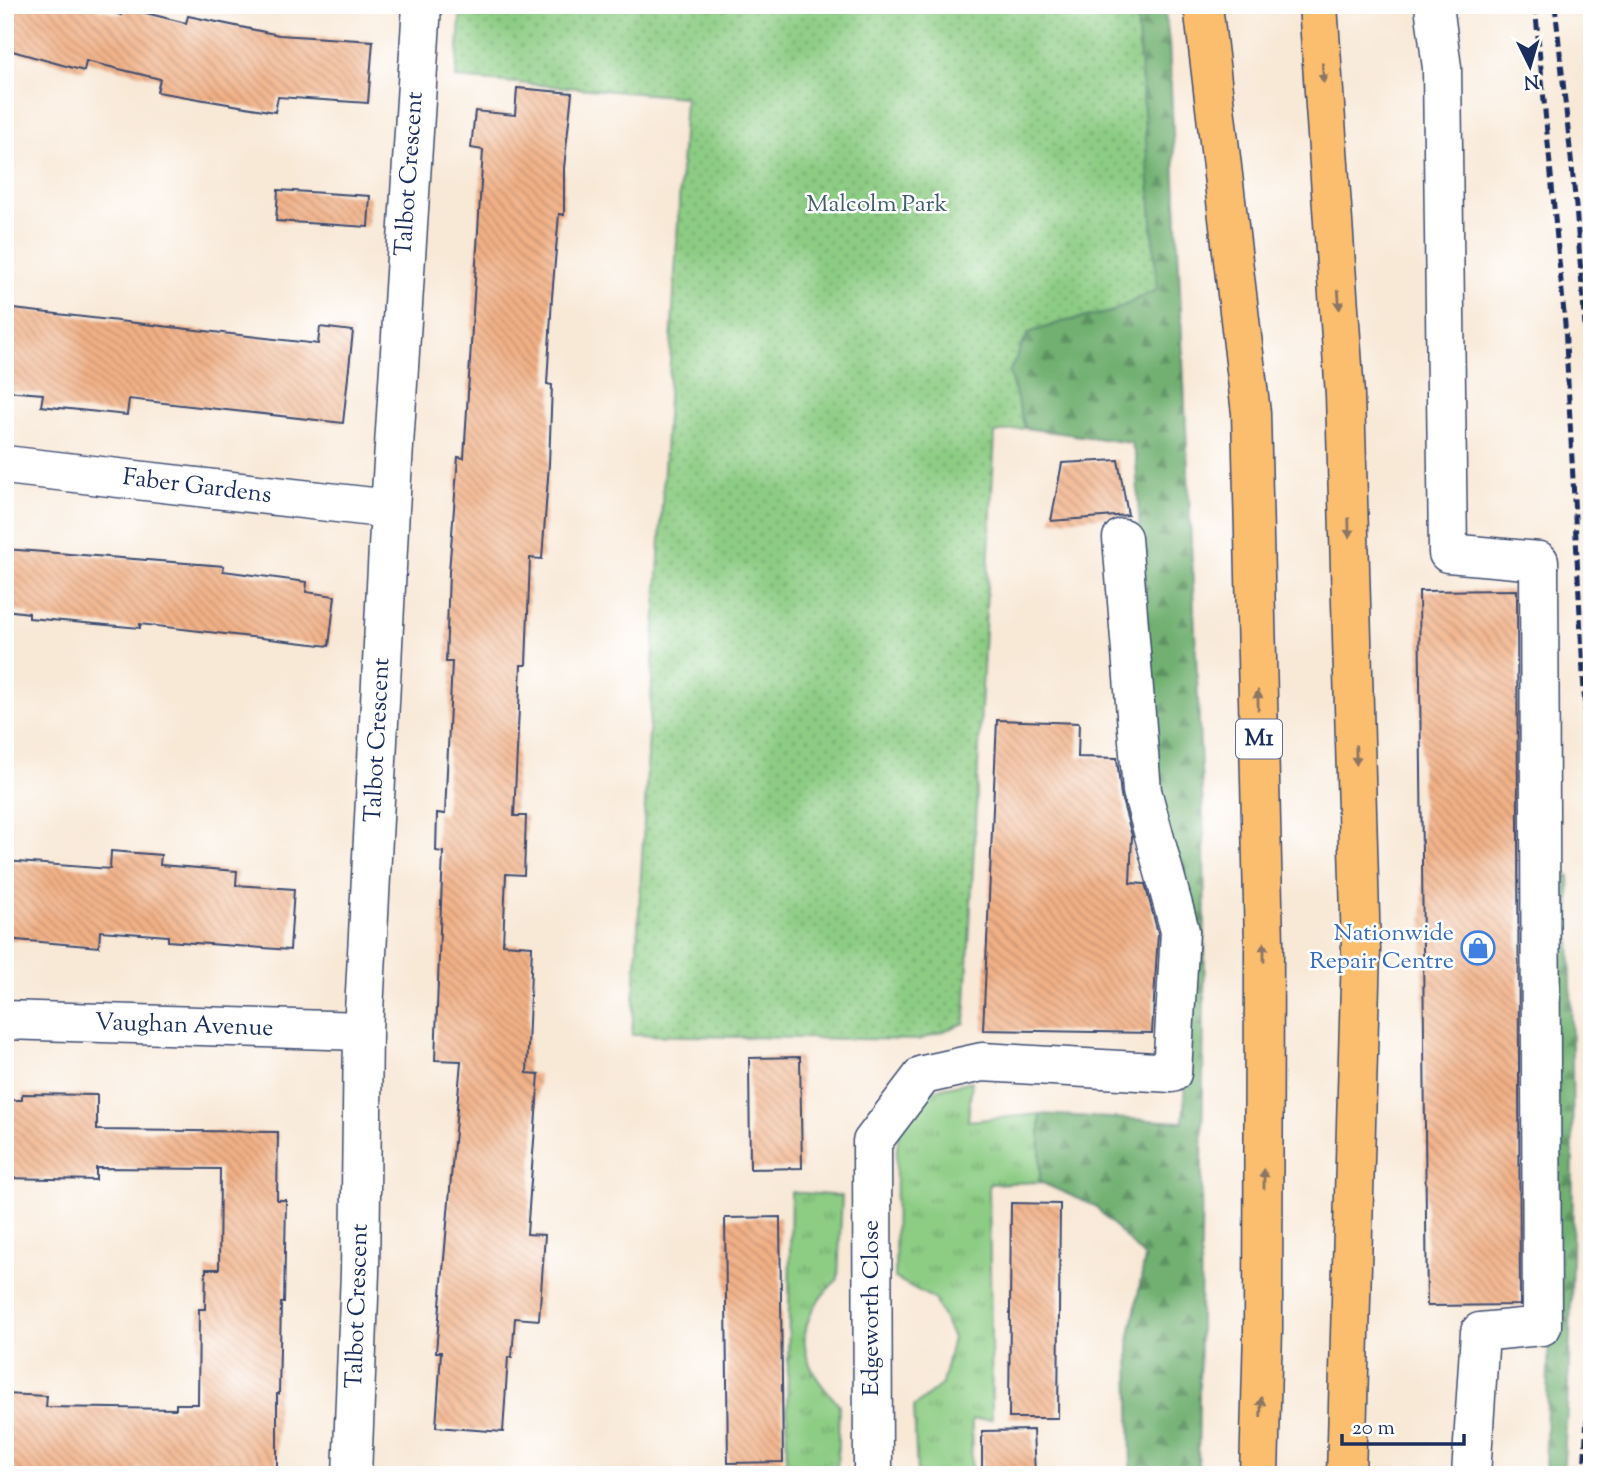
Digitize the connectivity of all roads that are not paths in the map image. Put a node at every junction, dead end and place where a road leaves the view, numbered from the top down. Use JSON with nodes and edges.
{"nodes":[{"id":1,"x":422,"y":5,"type":"edge"},
{"id":2,"x":1203,"y":5,"type":"edge"},
{"id":3,"x":1318,"y":5,"type":"edge"},
{"id":4,"x":1434,"y":5,"type":"edge"},
{"id":5,"x":5,"y":464,"type":"edge"},
{"id":6,"x":390,"y":509,"type":"junction"},
{"id":7,"x":1122,"y":538,"type":"dead end"},
{"id":8,"x":5,"y":1020,"type":"edge"},
{"id":9,"x":363,"y":1031,"type":"junction"},
{"id":10,"x":352,"y":1475,"type":"edge"},
{"id":11,"x":873,"y":1475,"type":"edge"},
{"id":12,"x":1259,"y":1475,"type":"edge"},
{"id":13,"x":1346,"y":1475,"type":"edge"},
{"id":14,"x":1471,"y":1475,"type":"edge"}],
"edges":[{"from":1,"to":6,"type":"street","name":"Talbot Crescent"},
{"from":12,"to":2,"type":"highway","number":"M1","one_way":true},
{"from":3,"to":13,"type":"highway","one_way":true},
{"from":4,"to":14,"type":"street"},
{"from":5,"to":6,"type":"street","name":"Faber Gardens"},
{"from":6,"to":9,"type":"street","name":"Talbot Crescent"},
{"from":7,"to":11,"type":"street","name":"Edgeworth Close"},
{"from":8,"to":9,"type":"street","name":"Vaughan Avenue"},
{"from":9,"to":10,"type":"street","name":"Talbot Crescent"}]}
